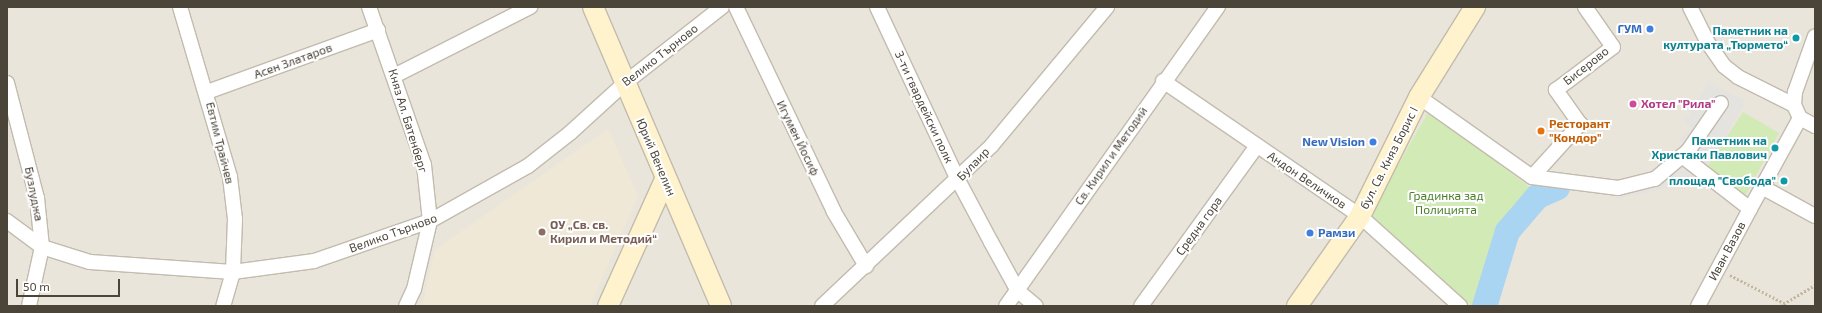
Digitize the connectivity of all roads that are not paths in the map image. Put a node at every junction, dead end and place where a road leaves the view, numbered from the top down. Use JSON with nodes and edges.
{"nodes":[{"id":1,"x":180,"y":7,"type":"edge"},
{"id":2,"x":370,"y":7,"type":"edge"},
{"id":3,"x":530,"y":7,"type":"edge"},
{"id":4,"x":593,"y":7,"type":"edge"},
{"id":5,"x":722,"y":7,"type":"edge"},
{"id":6,"x":736,"y":7,"type":"edge"},
{"id":7,"x":877,"y":7,"type":"edge"},
{"id":8,"x":1108,"y":7,"type":"edge"},
{"id":9,"x":1218,"y":7,"type":"edge"},
{"id":10,"x":1585,"y":7,"type":"edge"},
{"id":11,"x":1690,"y":7,"type":"edge"},
{"id":12,"x":1470,"y":9,"type":"edge"},
{"id":13,"x":378,"y":30,"type":"junction"},
{"id":14,"x":1815,"y":36,"type":"edge"},
{"id":15,"x":394,"y":76,"type":"junction"},
{"id":16,"x":1164,"y":81,"type":"junction"},
{"id":17,"x":7,"y":83,"type":"edge"},
{"id":18,"x":625,"y":83,"type":"junction"},
{"id":19,"x":207,"y":92,"type":"junction"},
{"id":20,"x":1419,"y":97,"type":"junction"},
{"id":21,"x":1721,"y":103,"type":"dead end"},
{"id":22,"x":1794,"y":104,"type":"junction"},
{"id":23,"x":1800,"y":118,"type":"junction"},
{"id":24,"x":1815,"y":126,"type":"edge"},
{"id":25,"x":1257,"y":146,"type":"junction"},
{"id":26,"x":1682,"y":156,"type":"junction"},
{"id":27,"x":1532,"y":177,"type":"junction"},
{"id":28,"x":665,"y":180,"type":"junction"},
{"id":29,"x":958,"y":180,"type":"junction"},
{"id":30,"x":1762,"y":186,"type":"junction"},
{"id":31,"x":1750,"y":209,"type":"junction"},
{"id":32,"x":1360,"y":216,"type":"junction"},
{"id":33,"x":1815,"y":216,"type":"edge"},
{"id":34,"x":7,"y":221,"type":"edge"},
{"id":35,"x":430,"y":221,"type":"junction"},
{"id":36,"x":42,"y":247,"type":"junction"},
{"id":37,"x":866,"y":266,"type":"junction"},
{"id":38,"x":233,"y":272,"type":"junction"},
{"id":39,"x":1018,"y":290,"type":"junction"},
{"id":40,"x":30,"y":306,"type":"edge"},
{"id":41,"x":223,"y":306,"type":"edge"},
{"id":42,"x":406,"y":306,"type":"edge"},
{"id":43,"x":608,"y":306,"type":"edge"},
{"id":44,"x":721,"y":306,"type":"edge"},
{"id":45,"x":822,"y":306,"type":"edge"},
{"id":46,"x":1006,"y":306,"type":"edge"},
{"id":47,"x":1036,"y":306,"type":"edge"},
{"id":48,"x":1141,"y":306,"type":"edge"},
{"id":49,"x":1297,"y":306,"type":"edge"},
{"id":50,"x":1460,"y":306,"type":"edge"},
{"id":51,"x":1698,"y":306,"type":"edge"}],
"edges":[{"from":1,"to":19,"type":"street","name":"Евтим Трайчев"},
{"from":2,"to":13,"type":"street","name":"Княз Ал. Батенберг"},
{"from":3,"to":15,"type":"street"},
{"from":4,"to":18,"type":"street","name":"Юрий Венелин"},
{"from":5,"to":18,"type":"street","name":"Велико Търново"},
{"from":6,"to":37,"type":"street","name":"Игумен Йосиф"},
{"from":7,"to":29,"type":"street","name":"3-ти гвардейски полк"},
{"from":8,"to":29,"type":"street","name":"Булаир"},
{"from":9,"to":16,"type":"street","name":"Св. Кирил и Методий"},
{"from":10,"to":27,"type":"street","name":"Бисерово"},
{"from":11,"to":22,"type":"street"},
{"from":12,"to":20,"type":"street","name":"бул. Св. Княз Борис I"},
{"from":13,"to":15,"type":"street","name":"Княз Ал. Батенберг"},
{"from":13,"to":19,"type":"street","name":"Асен Златаров"},
{"from":14,"to":22,"type":"street"},
{"from":15,"to":35,"type":"street","name":"Княз Ал. Батенберг"},
{"from":16,"to":25,"type":"street","name":"Андон Величков"},
{"from":16,"to":39,"type":"street","name":"Св. Кирил и Методий"},
{"from":17,"to":36,"type":"street","name":"Бузлуджа"},
{"from":18,"to":28,"type":"street","name":"Юрий Венелин"},
{"from":18,"to":35,"type":"street","name":"Велико Търново"},
{"from":19,"to":38,"type":"street","name":"Евтим Трайчев"},
{"from":20,"to":27,"type":"street"},
{"from":20,"to":32,"type":"street","name":"бул. Св. Княз Борис I"},
{"from":21,"to":26,"type":"street"},
{"from":22,"to":23,"type":"street"},
{"from":23,"to":24,"type":"street"},
{"from":23,"to":30,"type":"street"},
{"from":25,"to":32,"type":"street","name":"Андон Величков"},
{"from":25,"to":48,"type":"street","name":"Средна гора"},
{"from":26,"to":27,"type":"street"},
{"from":26,"to":31,"type":"street","name":"Иван Вазов"},
{"from":28,"to":43,"type":"street"},
{"from":28,"to":44,"type":"street","name":"Юрий Венелин"},
{"from":29,"to":37,"type":"street","name":"Булаир"},
{"from":29,"to":39,"type":"street","name":"3-ти гвардейски полк"},
{"from":30,"to":31,"type":"street"},
{"from":30,"to":33,"type":"street"},
{"from":31,"to":51,"type":"street","name":"Иван Вазов"},
{"from":32,"to":49,"type":"street","name":"бул. Св. Княз Борис I"},
{"from":32,"to":50,"type":"street","name":"Андон Величков"},
{"from":34,"to":36,"type":"street","name":"Велико Търново"},
{"from":35,"to":38,"type":"street","name":"Велико Търново"},
{"from":35,"to":42,"type":"street","name":"Княз Ал. Батенберг"},
{"from":36,"to":38,"type":"street","name":"Велико Търново"},
{"from":36,"to":40,"type":"street","name":"Бузлуджа"},
{"from":37,"to":45,"type":"street","name":"Булаир"},
{"from":38,"to":41,"type":"street","name":"Евтим Трайчев"},
{"from":39,"to":46,"type":"street","name":"Св. Кирил и Методий"},
{"from":39,"to":47,"type":"street","name":"3-ти гвардейски полк"}]}
